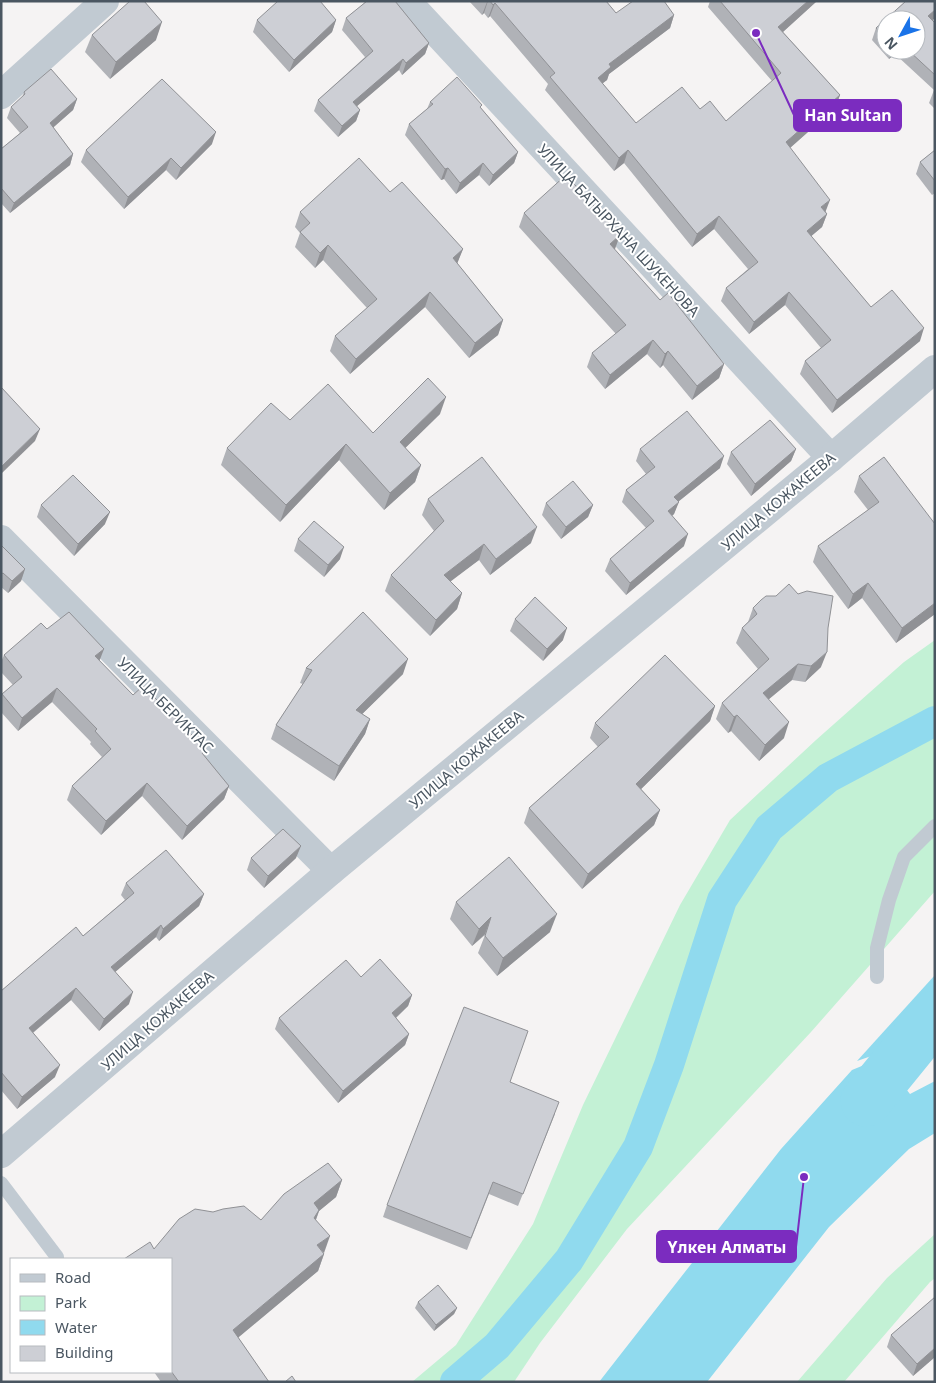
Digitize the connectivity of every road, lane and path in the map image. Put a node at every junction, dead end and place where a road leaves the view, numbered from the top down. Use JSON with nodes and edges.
{"nodes":[{"id":1,"x":105,"y":1,"type":"edge"},
{"id":2,"x":407,"y":1,"type":"edge"},
{"id":3,"x":1,"y":95,"type":"edge"},
{"id":4,"x":935,"y":369,"type":"edge"},
{"id":5,"x":831,"y":458,"type":"junction"},
{"id":6,"x":1,"y":539,"type":"edge"},
{"id":7,"x":935,"y":826,"type":"edge"},
{"id":8,"x":331,"y":871,"type":"junction"},
{"id":9,"x":877,"y":977,"type":"dead end"},
{"id":10,"x":2,"y":1151,"type":"edge"},
{"id":11,"x":1,"y":1182,"type":"edge"},
{"id":12,"x":57,"y":1257,"type":"dead end"}],
"edges":[{"from":1,"to":3,"type":"street"},
{"from":2,"to":5,"type":"street","name":"УЛИЦА БАТЫРХАНА ШУКЕНОВА"},
{"from":4,"to":5,"type":"street","name":"УЛИЦА КОЖАКЕЕВА"},
{"from":5,"to":8,"type":"street","name":"УЛИЦА КОЖАКЕЕВА"},
{"from":6,"to":8,"type":"street","name":"УЛИЦА БЕРИКТАС"},
{"from":7,"to":9,"type":"lane"},
{"from":8,"to":10,"type":"street","name":"УЛИЦА КОЖАКЕЕВА"},
{"from":11,"to":12,"type":"lane"}]}
